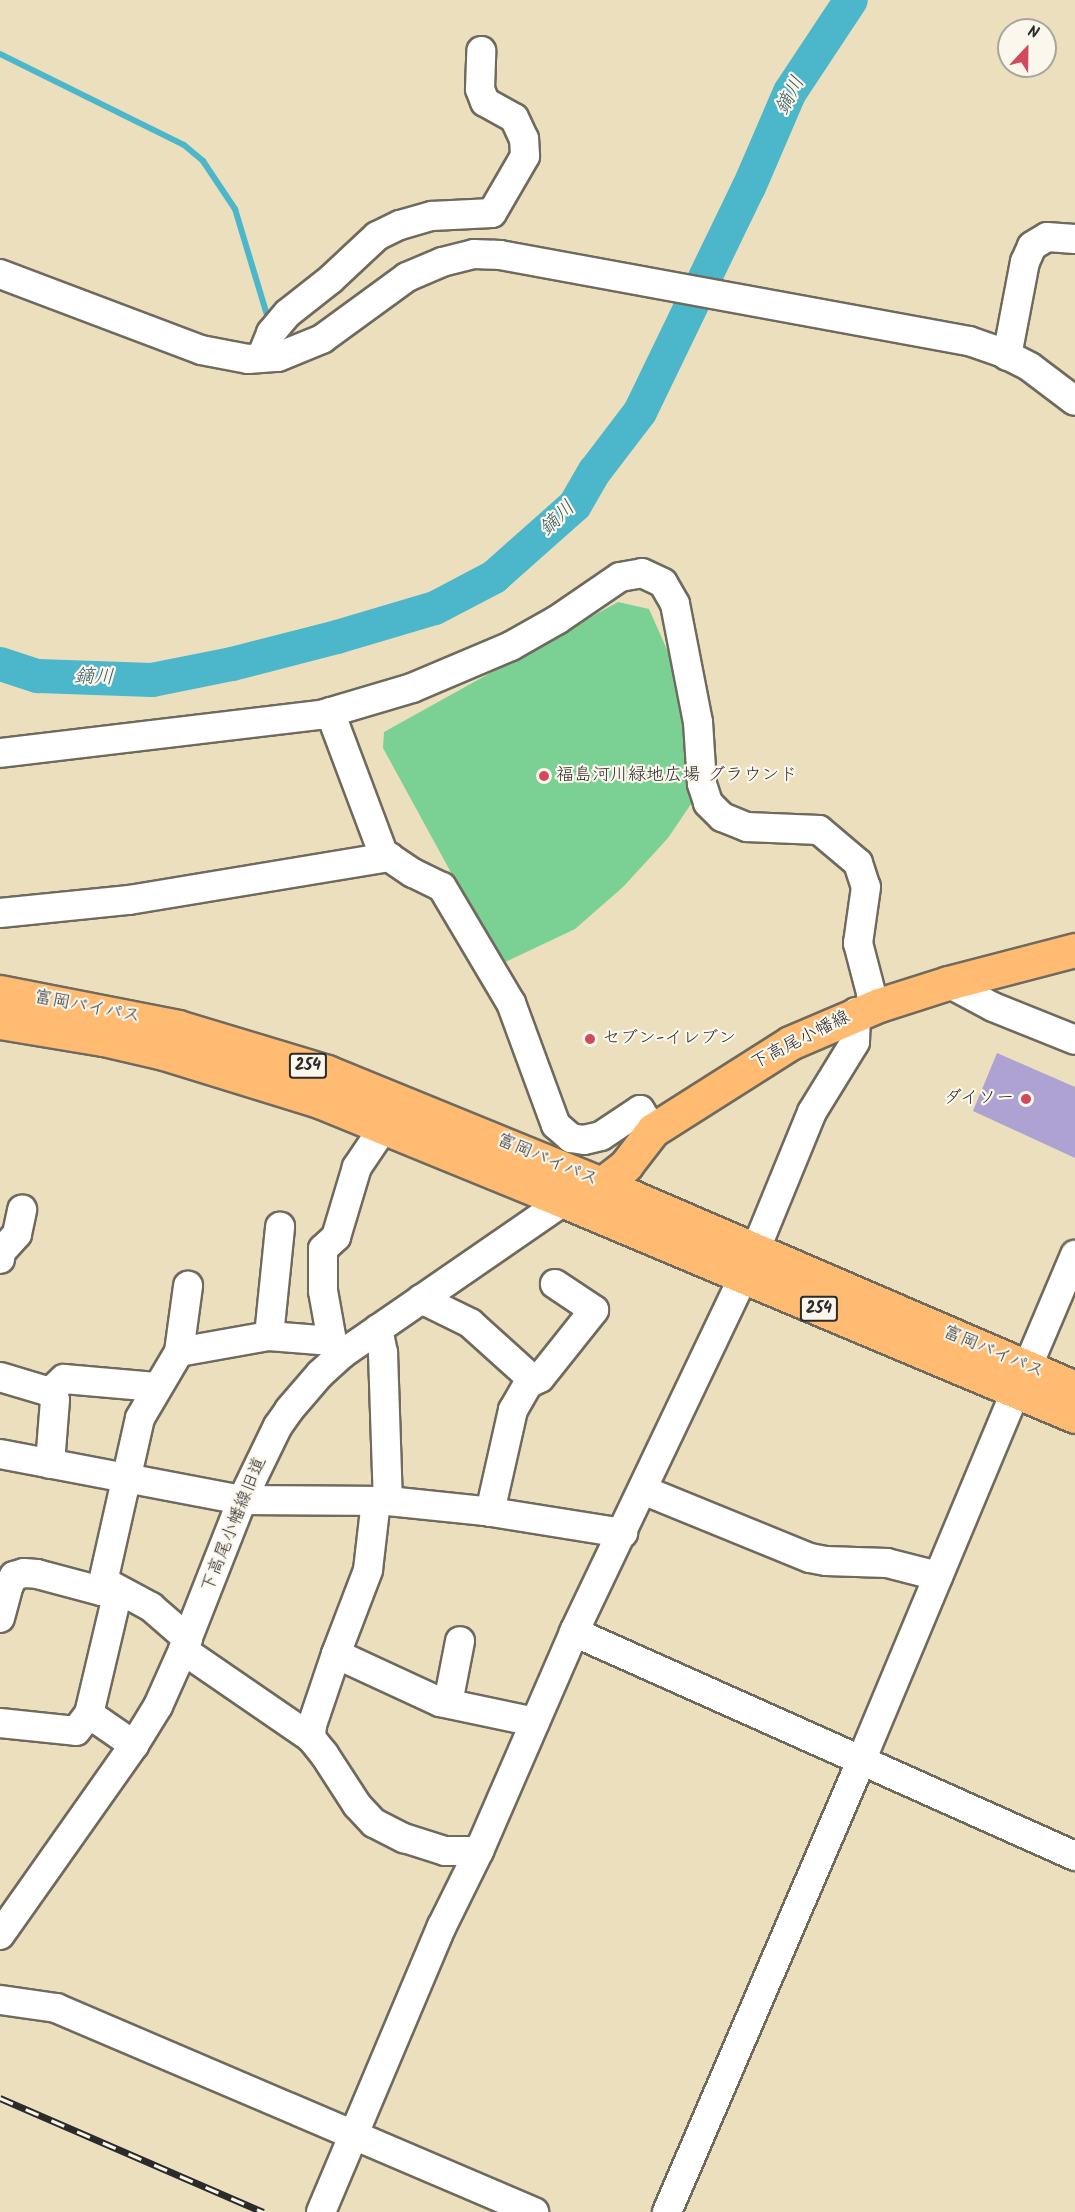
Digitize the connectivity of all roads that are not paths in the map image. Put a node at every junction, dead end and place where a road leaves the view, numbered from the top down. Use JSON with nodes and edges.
{"nodes":[{"id":1,"x":481,"y":51,"type":"dead end"},
{"id":2,"x":1075,"y":239,"type":"edge"},
{"id":3,"x":0,"y":274,"type":"edge"},
{"id":4,"x":1007,"y":356,"type":"junction"},
{"id":5,"x":261,"y":358,"type":"junction"},
{"id":6,"x":1075,"y":401,"type":"edge"},
{"id":7,"x":330,"y":712,"type":"junction"},
{"id":8,"x":0,"y":753,"type":"edge"},
{"id":9,"x":389,"y":857,"type":"junction"},
{"id":10,"x":0,"y":913,"type":"edge"},
{"id":11,"x":1075,"y":950,"type":"edge"},
{"id":12,"x":948,"y":983,"type":"junction"},
{"id":13,"x":0,"y":992,"type":"edge"},
{"id":14,"x":868,"y":1008,"type":"junction"},
{"id":15,"x":0,"y":1022,"type":"edge"},
{"id":16,"x":1075,"y":1040,"type":"edge"},
{"id":17,"x":384,"y":1127,"type":"junction"},
{"id":18,"x":653,"y":1130,"type":"junction"},
{"id":19,"x":602,"y":1184,"type":"junction"},
{"id":20,"x":564,"y":1201,"type":"junction"},
{"id":21,"x":22,"y":1210,"type":"dead end"},
{"id":22,"x":280,"y":1227,"type":"dead end"},
{"id":23,"x":1075,"y":1255,"type":"edge"},
{"id":24,"x":0,"y":1259,"type":"edge"},
{"id":25,"x":749,"y":1265,"type":"junction"},
{"id":26,"x":555,"y":1284,"type":"dead end"},
{"id":27,"x":188,"y":1286,"type":"dead end"},
{"id":28,"x":421,"y":1299,"type":"junction"},
{"id":29,"x":378,"y":1329,"type":"junction"},
{"id":30,"x":268,"y":1336,"type":"junction"},
{"id":31,"x":337,"y":1348,"type":"junction"},
{"id":32,"x":179,"y":1352,"type":"junction"},
{"id":33,"x":0,"y":1377,"type":"edge"},
{"id":34,"x":1021,"y":1379,"type":"junction"},
{"id":35,"x":533,"y":1380,"type":"junction"},
{"id":36,"x":156,"y":1387,"type":"junction"},
{"id":37,"x":1075,"y":1388,"type":"edge"},
{"id":38,"x":50,"y":1392,"type":"junction"},
{"id":39,"x":1075,"y":1416,"type":"edge"},
{"id":40,"x":0,"y":1454,"type":"edge"},
{"id":41,"x":50,"y":1464,"type":"junction"},
{"id":42,"x":125,"y":1476,"type":"junction"},
{"id":43,"x":643,"y":1490,"type":"junction"},
{"id":44,"x":242,"y":1500,"type":"junction"},
{"id":45,"x":382,"y":1501,"type":"junction"},
{"id":46,"x":490,"y":1512,"type":"junction"},
{"id":47,"x":623,"y":1533,"type":"junction"},
{"id":48,"x":938,"y":1576,"type":"junction"},
{"id":49,"x":103,"y":1581,"type":"junction"},
{"id":50,"x":0,"y":1617,"type":"edge"},
{"id":51,"x":574,"y":1632,"type":"junction"},
{"id":52,"x":460,"y":1641,"type":"dead end"},
{"id":53,"x":186,"y":1645,"type":"junction"},
{"id":54,"x":336,"y":1654,"type":"junction"},
{"id":55,"x":448,"y":1703,"type":"junction"},
{"id":56,"x":89,"y":1714,"type":"junction"},
{"id":57,"x":535,"y":1722,"type":"junction"},
{"id":58,"x":0,"y":1723,"type":"edge"},
{"id":59,"x":311,"y":1738,"type":"junction"},
{"id":60,"x":134,"y":1744,"type":"junction"},
{"id":61,"x":861,"y":1761,"type":"junction"},
{"id":62,"x":479,"y":1851,"type":"junction"},
{"id":63,"x":1075,"y":1856,"type":"edge"},
{"id":64,"x":0,"y":1935,"type":"edge"},
{"id":65,"x":0,"y":2000,"type":"edge"},
{"id":66,"x":354,"y":2136,"type":"junction"},
{"id":67,"x":321,"y":2212,"type":"edge"},
{"id":68,"x":534,"y":2212,"type":"edge"},
{"id":69,"x":667,"y":2212,"type":"edge"}],
"edges":[{"from":1,"to":5,"type":"street"},
{"from":2,"to":4,"type":"street"},
{"from":3,"to":5,"type":"street"},
{"from":4,"to":5,"type":"street"},
{"from":4,"to":6,"type":"street"},
{"from":7,"to":8,"type":"street"},
{"from":7,"to":9,"type":"street"},
{"from":7,"to":14,"type":"street"},
{"from":9,"to":10,"type":"street"},
{"from":9,"to":18,"type":"street"},
{"from":11,"to":12,"type":"main road","name":"下高尾小幡線"},
{"from":12,"to":14,"type":"main road","name":"下高尾小幡線"},
{"from":12,"to":16,"type":"street"},
{"from":13,"to":19,"type":"main road","name":"富岡バイパス","number":"254"},
{"from":14,"to":18,"type":"main road","name":"下高尾小幡線"},
{"from":14,"to":25,"type":"street"},
{"from":15,"to":17,"type":"main road","name":"富岡バイパス","number":"254"},
{"from":17,"to":20,"type":"main road","name":"富岡バイパス","number":"254"},
{"from":17,"to":31,"type":"street"},
{"from":18,"to":19,"type":"main road","name":"下高尾小幡線"},
{"from":19,"to":20,"type":"main road","name":"下高尾小幡線"},
{"from":19,"to":25,"type":"main road","name":"富岡バイパス","number":"254"},
{"from":20,"to":25,"type":"main road","name":"富岡バイパス","number":"254"},
{"from":20,"to":28,"type":"street","name":"下高尾小幡線旧道"},
{"from":21,"to":24,"type":"street"},
{"from":22,"to":30,"type":"street"},
{"from":23,"to":34,"type":"street"},
{"from":25,"to":34,"type":"main road","name":"富岡バイパス","number":"254"},
{"from":25,"to":43,"type":"street"},
{"from":26,"to":35,"type":"street"},
{"from":27,"to":32,"type":"street"},
{"from":28,"to":29,"type":"street","name":"下高尾小幡線旧道"},
{"from":28,"to":35,"type":"street"},
{"from":29,"to":31,"type":"street","name":"下高尾小幡線旧道"},
{"from":29,"to":45,"type":"street"},
{"from":30,"to":31,"type":"street"},
{"from":30,"to":32,"type":"street"},
{"from":31,"to":44,"type":"street","name":"下高尾小幡線旧道"},
{"from":32,"to":36,"type":"street"},
{"from":33,"to":38,"type":"street"},
{"from":34,"to":37,"type":"main road","name":"富岡バイパス","number":"254"},
{"from":34,"to":39,"type":"main road","name":"富岡バイパス","number":"254"},
{"from":34,"to":48,"type":"street"},
{"from":35,"to":46,"type":"street"},
{"from":36,"to":38,"type":"street"},
{"from":36,"to":42,"type":"street"},
{"from":38,"to":41,"type":"street"},
{"from":40,"to":41,"type":"street"},
{"from":41,"to":42,"type":"street"},
{"from":42,"to":44,"type":"street"},
{"from":42,"to":49,"type":"street"},
{"from":43,"to":47,"type":"street"},
{"from":43,"to":48,"type":"street"},
{"from":44,"to":45,"type":"street"},
{"from":44,"to":53,"type":"street","name":"下高尾小幡線旧道"},
{"from":45,"to":46,"type":"street"},
{"from":45,"to":54,"type":"street"},
{"from":46,"to":47,"type":"street"},
{"from":47,"to":51,"type":"street"},
{"from":48,"to":61,"type":"street"},
{"from":49,"to":50,"type":"street"},
{"from":49,"to":53,"type":"street"},
{"from":49,"to":56,"type":"street"},
{"from":51,"to":57,"type":"street"},
{"from":51,"to":61,"type":"street"},
{"from":52,"to":55,"type":"street"},
{"from":53,"to":59,"type":"street"},
{"from":53,"to":60,"type":"street","name":"下高尾小幡線旧道"},
{"from":54,"to":55,"type":"street"},
{"from":54,"to":59,"type":"street"},
{"from":55,"to":57,"type":"street"},
{"from":56,"to":58,"type":"street"},
{"from":56,"to":60,"type":"street"},
{"from":57,"to":62,"type":"street"},
{"from":59,"to":62,"type":"street"},
{"from":60,"to":64,"type":"street","name":"下高尾小幡線旧道"},
{"from":61,"to":63,"type":"street"},
{"from":61,"to":69,"type":"street"},
{"from":62,"to":66,"type":"street"},
{"from":65,"to":66,"type":"street"},
{"from":66,"to":67,"type":"street"},
{"from":66,"to":68,"type":"street"}]}
